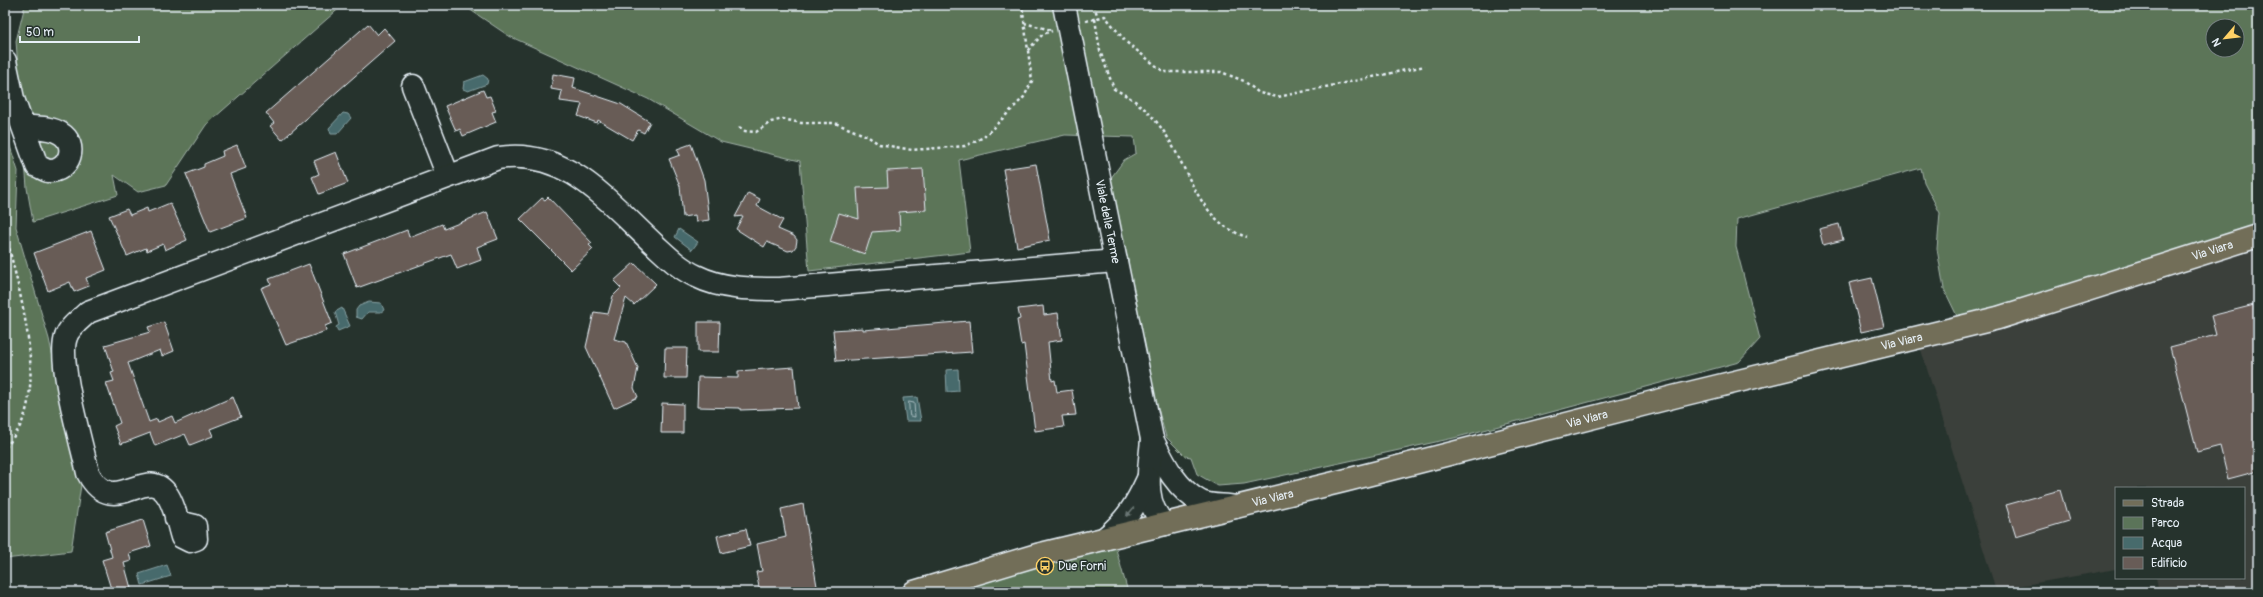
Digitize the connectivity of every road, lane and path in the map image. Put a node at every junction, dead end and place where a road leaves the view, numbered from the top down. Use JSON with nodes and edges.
{"nodes":[{"id":1,"x":1022,"y":5,"type":"edge"},
{"id":2,"x":1064,"y":5,"type":"edge"},
{"id":3,"x":1094,"y":5,"type":"edge"},
{"id":4,"x":1097,"y":19,"type":"junction"},
{"id":5,"x":1024,"y":23,"type":"junction"},
{"id":6,"x":1081,"y":23,"type":"dead end"},
{"id":7,"x":1028,"y":51,"type":"junction"},
{"id":8,"x":5,"y":61,"type":"edge"},
{"id":9,"x":1425,"y":66,"type":"dead end"},
{"id":10,"x":413,"y":86,"type":"dead end"},
{"id":11,"x":24,"y":126,"type":"dead end"},
{"id":12,"x":739,"y":127,"type":"dead end"},
{"id":13,"x":448,"y":176,"type":"junction"},
{"id":14,"x":5,"y":231,"type":"edge"},
{"id":15,"x":2258,"y":236,"type":"edge"},
{"id":16,"x":1247,"y":237,"type":"dead end"},
{"id":17,"x":1116,"y":260,"type":"junction"},
{"id":18,"x":1152,"y":439,"type":"junction"},
{"id":19,"x":5,"y":447,"type":"edge"},
{"id":20,"x":1148,"y":479,"type":"junction"},
{"id":21,"x":1182,"y":488,"type":"junction"},
{"id":22,"x":1236,"y":507,"type":"junction"},
{"id":23,"x":176,"y":518,"type":"dead end"},
{"id":24,"x":1170,"y":523,"type":"junction"},
{"id":25,"x":1104,"y":539,"type":"junction"},
{"id":26,"x":914,"y":592,"type":"edge"}],
"edges":[{"from":1,"to":5,"type":"path"},
{"from":2,"to":17,"type":"street","name":"Viale delle Terme"},
{"from":3,"to":4,"type":"path"},
{"from":4,"to":6,"type":"path"},
{"from":4,"to":9,"type":"path"},
{"from":4,"to":16,"type":"path"},
{"from":5,"to":7,"type":"path"},
{"from":5,"to":7,"type":"path"},
{"from":7,"to":12,"type":"path"},
{"from":8,"to":11,"type":"street"},
{"from":10,"to":13,"type":"street"},
{"from":13,"to":17,"type":"street"},
{"from":13,"to":23,"type":"street"},
{"from":14,"to":19,"type":"path"},
{"from":15,"to":22,"type":"main road","name":"Via Viara"},
{"from":17,"to":18,"type":"street","name":"Viale delle Terme"},
{"from":18,"to":20,"type":"street","name":"Viale delle Terme"},
{"from":18,"to":21,"type":"street","name":"Viale delle Terme"},
{"from":20,"to":24,"type":"street","name":"Viale delle Terme"},
{"from":20,"to":25,"type":"street","name":"Viale delle Terme","one_way":true},
{"from":21,"to":22,"type":"street","name":"Viale delle Terme"},
{"from":21,"to":24,"type":"street"},
{"from":22,"to":24,"type":"main road","name":"Via Viara"},
{"from":24,"to":25,"type":"main road","name":"Via Viara"},
{"from":25,"to":26,"type":"main road","name":"Via Viara"}]}
